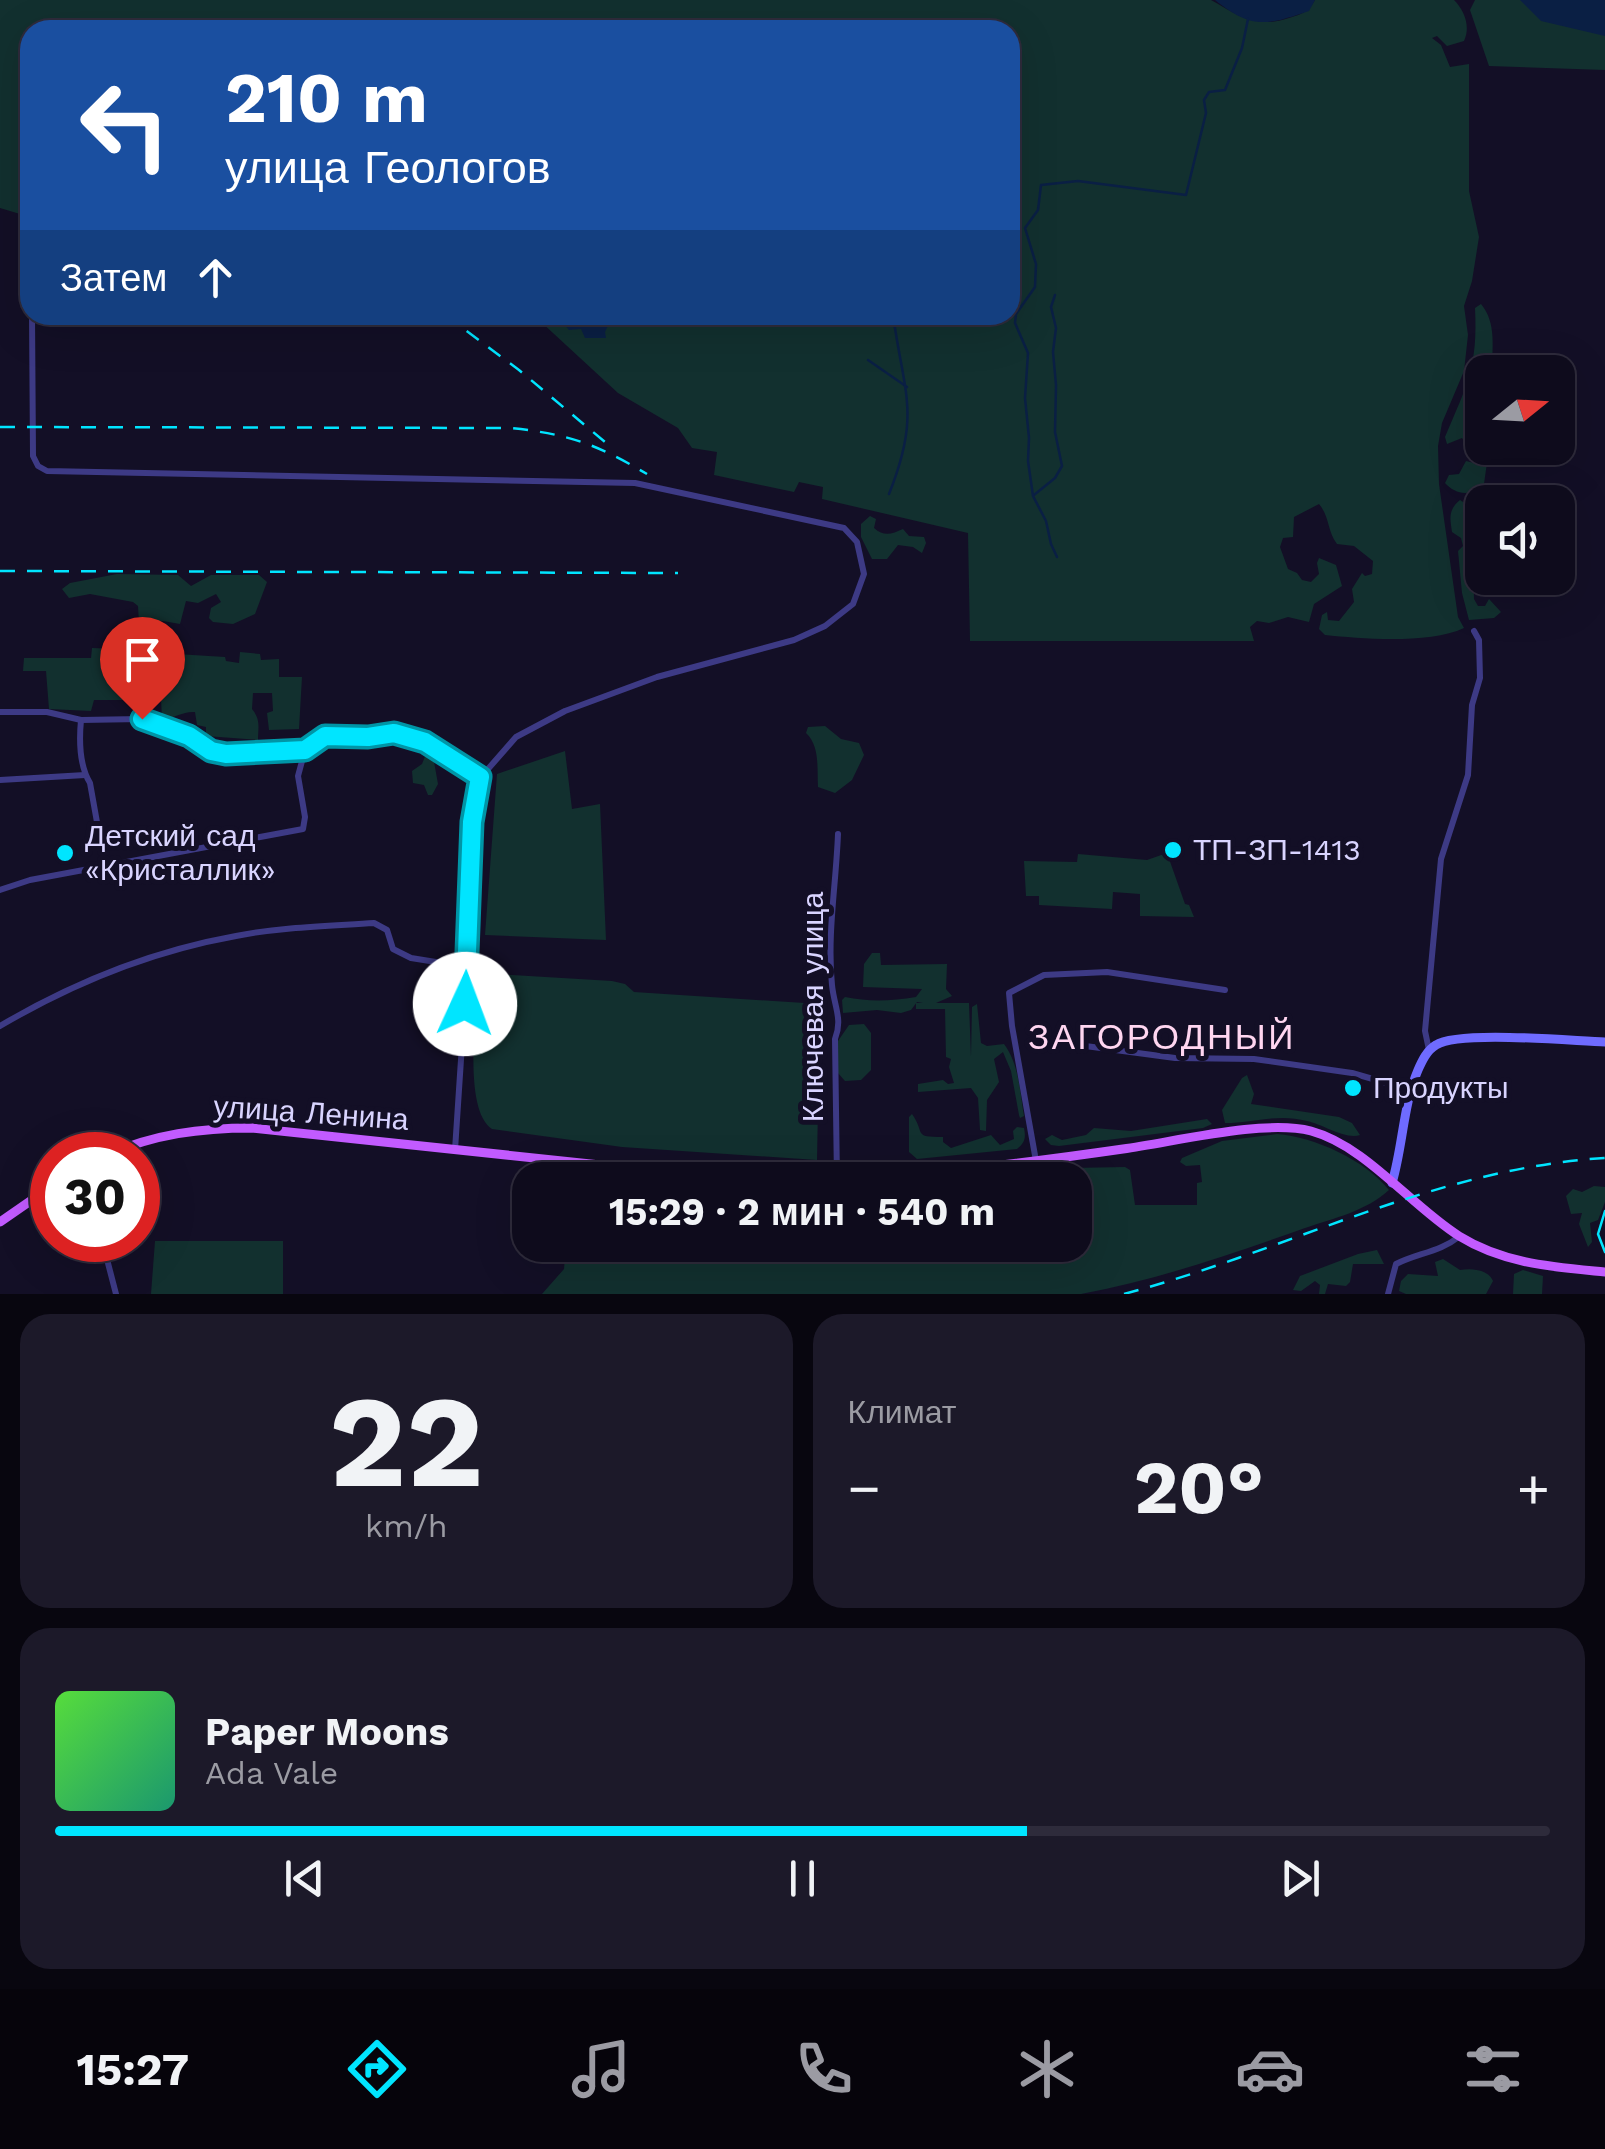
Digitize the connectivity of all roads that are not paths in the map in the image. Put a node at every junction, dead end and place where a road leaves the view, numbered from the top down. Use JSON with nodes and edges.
{"nodes":[{"id":1,"x":32,"y":325,"type":"edge"},
{"id":2,"x":1474,"y":631,"type":"dead end"},
{"id":3,"x":0,"y":712,"type":"edge"},
{"id":4,"x":81,"y":720,"type":"junction"},
{"id":5,"x":305,"y":750,"type":"junction"},
{"id":6,"x":85,"y":775,"type":"junction"},
{"id":7,"x":480,"y":777,"type":"junction"},
{"id":8,"x":0,"y":780,"type":"edge"},
{"id":9,"x":838,"y":834,"type":"dead end"},
{"id":10,"x":105,"y":867,"type":"junction"},
{"id":11,"x":0,"y":890,"type":"edge"},
{"id":12,"x":467,"y":967,"type":"junction"},
{"id":13,"x":1225,"y":990,"type":"dead end"},
{"id":14,"x":0,"y":1026,"type":"edge"},
{"id":15,"x":1605,"y":1042,"type":"edge"},
{"id":16,"x":1063,"y":1043,"type":"dead end"},
{"id":17,"x":1429,"y":1050,"type":"junction"},
{"id":18,"x":1411,"y":1090,"type":"junction"},
{"id":19,"x":160,"y":1137,"type":"edge"},
{"id":20,"x":455,"y":1150,"type":"junction"},
{"id":21,"x":570,"y":1162,"type":"edge"},
{"id":22,"x":836,"y":1162,"type":"edge"},
{"id":23,"x":1036,"y":1162,"type":"joint"},
{"id":24,"x":1392,"y":1183,"type":"junction"},
{"id":25,"x":30,"y":1201,"type":"edge"},
{"id":26,"x":0,"y":1222,"type":"edge"},
{"id":27,"x":1460,"y":1236,"type":"junction"},
{"id":28,"x":108,"y":1262,"type":"edge"},
{"id":29,"x":1605,"y":1272,"type":"edge"},
{"id":30,"x":116,"y":1294,"type":"edge"},
{"id":31,"x":1388,"y":1294,"type":"edge"}],
"edges":[{"from":1,"to":7,"type":"street"},
{"from":2,"to":17,"type":"street"},
{"from":3,"to":4,"type":"street"},
{"from":4,"to":5,"type":"street"},
{"from":4,"to":6,"type":"street"},
{"from":5,"to":7,"type":"street"},
{"from":5,"to":10,"type":"street"},
{"from":6,"to":8,"type":"street"},
{"from":6,"to":10,"type":"street"},
{"from":7,"to":12,"type":"street"},
{"from":9,"to":22,"type":"street","name":"Ключевая улица"},
{"from":10,"to":11,"type":"street"},
{"from":12,"to":14,"type":"street"},
{"from":12,"to":20,"type":"street"},
{"from":13,"to":23,"type":"street"},
{"from":15,"to":17,"type":"street"},
{"from":16,"to":18,"type":"street"},
{"from":17,"to":18,"type":"street"},
{"from":18,"to":24,"type":"street"},
{"from":19,"to":20,"type":"main road","name":"улица Ленина"},
{"from":20,"to":21,"type":"main road","name":"улица Ленина"},
{"from":23,"to":24,"type":"main road"},
{"from":24,"to":27,"type":"main road"},
{"from":25,"to":26,"type":"main road"},
{"from":27,"to":29,"type":"main road"},
{"from":27,"to":31,"type":"street"},
{"from":28,"to":30,"type":"street"}]}
